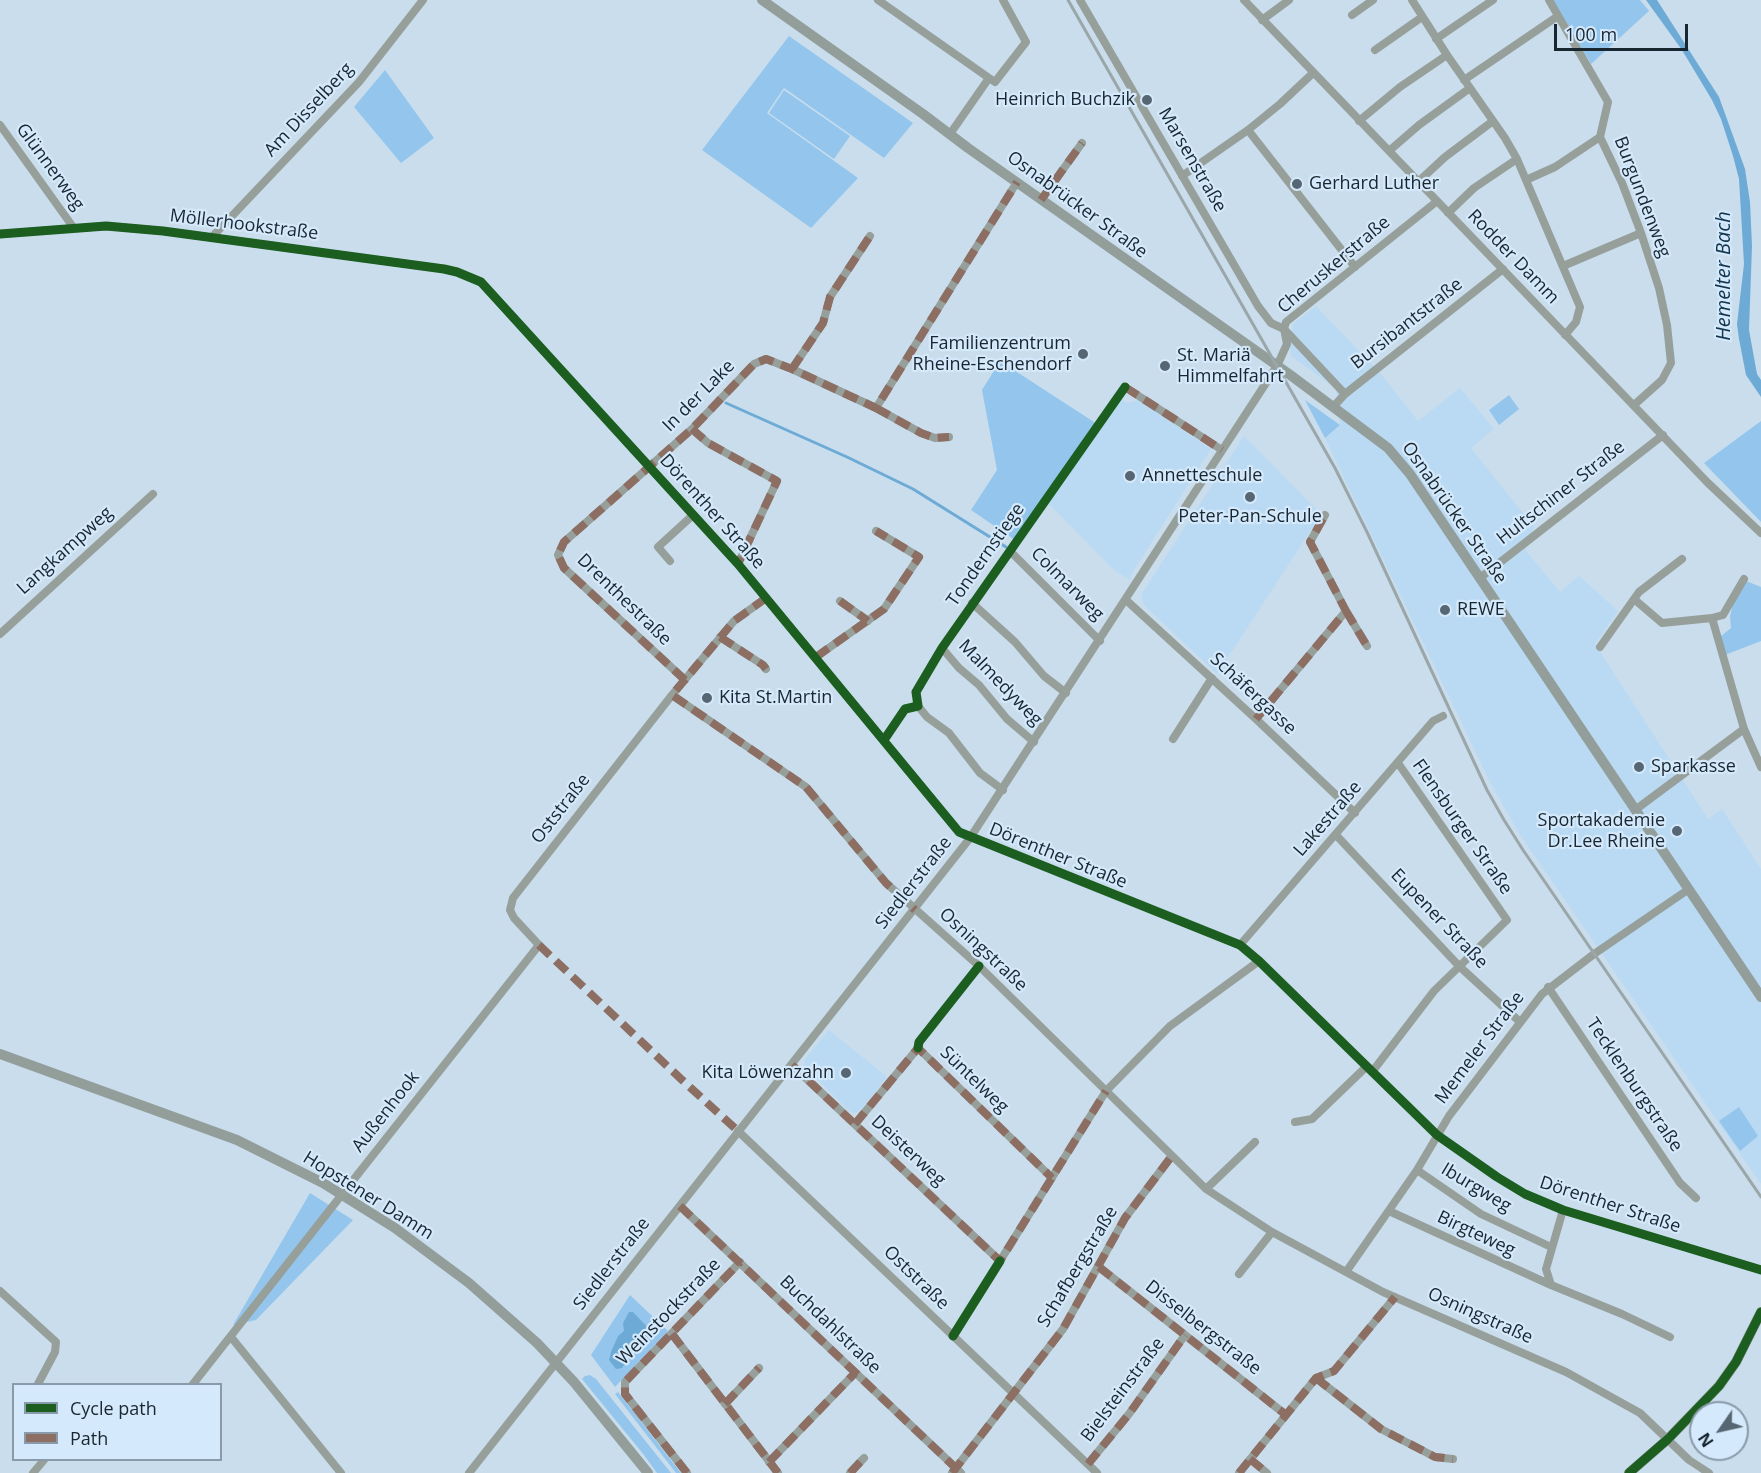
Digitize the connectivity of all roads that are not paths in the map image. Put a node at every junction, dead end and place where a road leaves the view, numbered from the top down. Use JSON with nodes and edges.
{"nodes":[{"id":1,"x":423,"y":0,"type":"edge"},
{"id":2,"x":762,"y":0,"type":"edge"},
{"id":3,"x":878,"y":0,"type":"edge"},
{"id":4,"x":1003,"y":0,"type":"edge"},
{"id":5,"x":1080,"y":0,"type":"edge"},
{"id":6,"x":1244,"y":0,"type":"edge"},
{"id":7,"x":1289,"y":0,"type":"edge"},
{"id":8,"x":1373,"y":0,"type":"edge"},
{"id":9,"x":1412,"y":0,"type":"edge"},
{"id":10,"x":1494,"y":0,"type":"edge"},
{"id":11,"x":1549,"y":0,"type":"edge"},
{"id":12,"x":892,"y":4,"type":"edge"},
{"id":13,"x":1352,"y":15,"type":"dead end"},
{"id":14,"x":1558,"y":16,"type":"junction"},
{"id":15,"x":1422,"y":17,"type":"junction"},
{"id":16,"x":1262,"y":20,"type":"junction"},
{"id":17,"x":1436,"y":39,"type":"junction"},
{"id":18,"x":1375,"y":50,"type":"dead end"},
{"id":19,"x":1447,"y":56,"type":"junction"},
{"id":20,"x":1313,"y":73,"type":"junction"},
{"id":21,"x":989,"y":78,"type":"junction"},
{"id":22,"x":1464,"y":80,"type":"junction"},
{"id":23,"x":1470,"y":88,"type":"junction"},
{"id":24,"x":1359,"y":121,"type":"junction"},
{"id":25,"x":1493,"y":121,"type":"junction"},
{"id":26,"x":0,"y":125,"type":"edge"},
{"id":27,"x":1248,"y":130,"type":"junction"},
{"id":28,"x":950,"y":134,"type":"junction"},
{"id":29,"x":1600,"y":137,"type":"junction"},
{"id":30,"x":1082,"y":143,"type":"dead end"},
{"id":31,"x":1389,"y":152,"type":"junction"},
{"id":32,"x":1517,"y":159,"type":"junction"},
{"id":33,"x":1182,"y":176,"type":"junction"},
{"id":34,"x":1526,"y":180,"type":"junction"},
{"id":35,"x":1017,"y":182,"type":"junction"},
{"id":36,"x":1418,"y":182,"type":"junction"},
{"id":37,"x":1041,"y":200,"type":"junction"},
{"id":38,"x":1436,"y":202,"type":"junction"},
{"id":39,"x":1448,"y":213,"type":"junction"},
{"id":40,"x":73,"y":227,"type":"junction"},
{"id":41,"x":1641,"y":233,"type":"junction"},
{"id":42,"x":0,"y":234,"type":"edge"},
{"id":43,"x":870,"y":236,"type":"dead end"},
{"id":44,"x":212,"y":237,"type":"junction"},
{"id":45,"x":1563,"y":266,"type":"junction"},
{"id":46,"x":1355,"y":267,"type":"junction"},
{"id":47,"x":1503,"y":269,"type":"junction"},
{"id":48,"x":481,"y":282,"type":"joint"},
{"id":49,"x":1284,"y":329,"type":"junction"},
{"id":50,"x":1566,"y":335,"type":"junction"},
{"id":51,"x":1277,"y":366,"type":"junction"},
{"id":52,"x":792,"y":369,"type":"junction"},
{"id":53,"x":1125,"y":387,"type":"dead end"},
{"id":54,"x":1345,"y":394,"type":"junction"},
{"id":55,"x":1634,"y":405,"type":"junction"},
{"id":56,"x":1334,"y":406,"type":"junction"},
{"id":57,"x":876,"y":408,"type":"junction"},
{"id":58,"x":692,"y":429,"type":"junction"},
{"id":59,"x":1663,"y":435,"type":"junction"},
{"id":60,"x":949,"y":437,"type":"dead end"},
{"id":61,"x":1222,"y":450,"type":"junction"},
{"id":62,"x":648,"y":466,"type":"junction"},
{"id":63,"x":153,"y":494,"type":"dead end"},
{"id":64,"x":693,"y":515,"type":"junction"},
{"id":65,"x":1325,"y":516,"type":"dead end"},
{"id":66,"x":876,"y":531,"type":"dead end"},
{"id":67,"x":1761,"y":533,"type":"edge"},
{"id":68,"x":1010,"y":552,"type":"dead end"},
{"id":69,"x":1682,"y":559,"type":"dead end"},
{"id":70,"x":670,"y":561,"type":"dead end"},
{"id":71,"x":738,"y":564,"type":"junction"},
{"id":72,"x":1480,"y":578,"type":"junction"},
{"id":73,"x":1744,"y":579,"type":"dead end"},
{"id":74,"x":766,"y":598,"type":"junction"},
{"id":75,"x":1634,"y":599,"type":"junction"},
{"id":76,"x":1126,"y":600,"type":"junction"},
{"id":77,"x":840,"y":601,"type":"dead end"},
{"id":78,"x":972,"y":603,"type":"dead end"},
{"id":79,"x":1346,"y":611,"type":"junction"},
{"id":80,"x":1712,"y":618,"type":"junction"},
{"id":81,"x":868,"y":621,"type":"junction"},
{"id":82,"x":0,"y":634,"type":"edge"},
{"id":83,"x":720,"y":638,"type":"junction"},
{"id":84,"x":1100,"y":641,"type":"junction"},
{"id":85,"x":1367,"y":646,"type":"dead end"},
{"id":86,"x":1600,"y":647,"type":"dead end"},
{"id":87,"x":942,"y":648,"type":"dead end"},
{"id":88,"x":816,"y":657,"type":"junction"},
{"id":89,"x":766,"y":669,"type":"dead end"},
{"id":90,"x":1212,"y":678,"type":"junction"},
{"id":91,"x":685,"y":680,"type":"junction"},
{"id":92,"x":1066,"y":693,"type":"junction"},
{"id":93,"x":672,"y":695,"type":"junction"},
{"id":94,"x":918,"y":706,"type":"dead end"},
{"id":95,"x":1443,"y":716,"type":"dead end"},
{"id":96,"x":1256,"y":719,"type":"junction"},
{"id":97,"x":1744,"y":729,"type":"junction"},
{"id":98,"x":1173,"y":739,"type":"dead end"},
{"id":99,"x":1034,"y":742,"type":"junction"},
{"id":100,"x":1398,"y":763,"type":"junction"},
{"id":101,"x":1761,"y":767,"type":"edge"},
{"id":102,"x":1002,"y":790,"type":"junction"},
{"id":103,"x":1635,"y":810,"type":"junction"},
{"id":104,"x":1355,"y":813,"type":"junction"},
{"id":105,"x":1336,"y":835,"type":"junction"},
{"id":106,"x":970,"y":838,"type":"junction"},
{"id":107,"x":1689,"y":889,"type":"junction"},
{"id":108,"x":915,"y":910,"type":"junction"},
{"id":109,"x":539,"y":945,"type":"joint"},
{"id":110,"x":1240,"y":945,"type":"junction"},
{"id":111,"x":1259,"y":961,"type":"junction"},
{"id":112,"x":1460,"y":966,"type":"junction"},
{"id":113,"x":1548,"y":987,"type":"junction"},
{"id":114,"x":1761,"y":997,"type":"edge"},
{"id":115,"x":1520,"y":1022,"type":"junction"},
{"id":116,"x":0,"y":1054,"type":"edge"},
{"id":117,"x":792,"y":1065,"type":"junction"},
{"id":118,"x":1369,"y":1069,"type":"junction"},
{"id":119,"x":1106,"y":1091,"type":"junction"},
{"id":120,"x":1295,"y":1122,"type":"dead end"},
{"id":121,"x":855,"y":1124,"type":"junction"},
{"id":122,"x":738,"y":1131,"type":"junction"},
{"id":123,"x":1437,"y":1135,"type":"junction"},
{"id":124,"x":1256,"y":1142,"type":"dead end"},
{"id":125,"x":1171,"y":1156,"type":"junction"},
{"id":126,"x":1416,"y":1170,"type":"junction"},
{"id":127,"x":1052,"y":1178,"type":"junction"},
{"id":128,"x":1206,"y":1190,"type":"junction"},
{"id":129,"x":1696,"y":1198,"type":"dead end"},
{"id":130,"x":680,"y":1206,"type":"junction"},
{"id":131,"x":1563,"y":1210,"type":"junction"},
{"id":132,"x":1389,"y":1211,"type":"junction"},
{"id":133,"x":1272,"y":1232,"type":"junction"},
{"id":134,"x":1551,"y":1247,"type":"junction"},
{"id":135,"x":740,"y":1262,"type":"junction"},
{"id":136,"x":1099,"y":1267,"type":"junction"},
{"id":137,"x":1761,"y":1270,"type":"edge"},
{"id":138,"x":1346,"y":1272,"type":"junction"},
{"id":139,"x":1239,"y":1274,"type":"dead end"},
{"id":140,"x":1551,"y":1285,"type":"junction"},
{"id":141,"x":0,"y":1291,"type":"edge"},
{"id":142,"x":1395,"y":1297,"type":"junction"},
{"id":143,"x":1761,"y":1312,"type":"edge"},
{"id":144,"x":672,"y":1334,"type":"junction"},
{"id":145,"x":1185,"y":1335,"type":"junction"},
{"id":146,"x":231,"y":1337,"type":"junction"},
{"id":147,"x":1670,"y":1337,"type":"dead end"},
{"id":148,"x":556,"y":1362,"type":"junction"},
{"id":149,"x":759,"y":1368,"type":"dead end"},
{"id":150,"x":855,"y":1373,"type":"junction"},
{"id":151,"x":1316,"y":1378,"type":"junction"},
{"id":152,"x":39,"y":1383,"type":"edge"},
{"id":153,"x":194,"y":1383,"type":"edge"},
{"id":154,"x":1014,"y":1394,"type":"junction"},
{"id":155,"x":725,"y":1404,"type":"junction"},
{"id":156,"x":1286,"y":1415,"type":"junction"},
{"id":157,"x":1668,"y":1439,"type":"junction"},
{"id":158,"x":864,"y":1458,"type":"dead end"},
{"id":159,"x":1250,"y":1459,"type":"junction"},
{"id":160,"x":1453,"y":1459,"type":"dead end"},
{"id":161,"x":43,"y":1461,"type":"edge"},
{"id":162,"x":769,"y":1462,"type":"junction"},
{"id":163,"x":1088,"y":1464,"type":"junction"},
{"id":164,"x":956,"y":1471,"type":"edge"},
{"id":165,"x":33,"y":1473,"type":"edge"},
{"id":166,"x":341,"y":1473,"type":"edge"},
{"id":167,"x":469,"y":1473,"type":"edge"},
{"id":168,"x":648,"y":1473,"type":"edge"},
{"id":169,"x":687,"y":1473,"type":"edge"},
{"id":170,"x":778,"y":1473,"type":"edge"},
{"id":171,"x":850,"y":1473,"type":"edge"},
{"id":172,"x":1097,"y":1473,"type":"edge"},
{"id":173,"x":1239,"y":1473,"type":"edge"},
{"id":174,"x":1266,"y":1473,"type":"edge"},
{"id":175,"x":1629,"y":1473,"type":"edge"},
{"id":176,"x":1709,"y":1473,"type":"edge"}],
"edges":[{"from":1,"to":44,"type":"street","name":"Am Disselberg"},
{"from":2,"to":28,"type":"main road","name":"Osnabrücker Straße"},
{"from":3,"to":12,"type":"street"},
{"from":4,"to":21,"type":"street"},
{"from":5,"to":33,"type":"street","name":"Marsenstraße"},
{"from":6,"to":16,"type":"street","name":"Rodder Damm"},
{"from":7,"to":16,"type":"street"},
{"from":8,"to":13,"type":"street"},
{"from":9,"to":15,"type":"street"},
{"from":10,"to":17,"type":"street"},
{"from":11,"to":14,"type":"street","name":"Burgundenweg"},
{"from":12,"to":21,"type":"street"},
{"from":14,"to":22,"type":"street"},
{"from":14,"to":29,"type":"street","name":"Burgundenweg"},
{"from":15,"to":17,"type":"street"},
{"from":15,"to":18,"type":"street"},
{"from":16,"to":20,"type":"street","name":"Rodder Damm"},
{"from":17,"to":19,"type":"street"},
{"from":19,"to":22,"type":"street"},
{"from":19,"to":24,"type":"street"},
{"from":20,"to":24,"type":"street","name":"Rodder Damm"},
{"from":20,"to":27,"type":"street"},
{"from":21,"to":28,"type":"street"},
{"from":22,"to":23,"type":"street"},
{"from":23,"to":25,"type":"street"},
{"from":23,"to":31,"type":"street"},
{"from":24,"to":31,"type":"street","name":"Rodder Damm"},
{"from":25,"to":32,"type":"street"},
{"from":25,"to":36,"type":"street"},
{"from":26,"to":40,"type":"street","name":"Glünnerweg"},
{"from":27,"to":33,"type":"street"},
{"from":27,"to":46,"type":"street"},
{"from":28,"to":35,"type":"main road","name":"Osnabrücker Straße"},
{"from":29,"to":34,"type":"street"},
{"from":29,"to":41,"type":"street","name":"Burgundenweg"},
{"from":30,"to":37,"type":"street"},
{"from":31,"to":36,"type":"street","name":"Rodder Damm"},
{"from":32,"to":34,"type":"street"},
{"from":32,"to":39,"type":"street"},
{"from":33,"to":49,"type":"street","name":"Marsenstraße"},
{"from":34,"to":45,"type":"street"},
{"from":35,"to":37,"type":"main road","name":"Osnabrücker Straße"},
{"from":35,"to":57,"type":"street"},
{"from":36,"to":38,"type":"street","name":"Rodder Damm"},
{"from":37,"to":51,"type":"main road","name":"Osnabrücker Straße"},
{"from":38,"to":39,"type":"street","name":"Rodder Damm"},
{"from":38,"to":46,"type":"street","name":"Cheruskerstraße"},
{"from":39,"to":47,"type":"street","name":"Rodder Damm"},
{"from":40,"to":42,"type":"street","name":"Möllerhookstraße"},
{"from":40,"to":44,"type":"street","name":"Möllerhookstraße"},
{"from":41,"to":45,"type":"street"},
{"from":41,"to":55,"type":"street","name":"Burgundenweg"},
{"from":43,"to":52,"type":"street"},
{"from":44,"to":48,"type":"street","name":"Möllerhookstraße"},
{"from":45,"to":50,"type":"street"},
{"from":46,"to":49,"type":"street","name":"Cheruskerstraße"},
{"from":47,"to":50,"type":"street","name":"Rodder Damm"},
{"from":47,"to":54,"type":"street","name":"Bursibantstraße"},
{"from":48,"to":62,"type":"street","name":"Dörenther Straße"},
{"from":49,"to":51,"type":"street","name":"Cheruskerstraße"},
{"from":49,"to":54,"type":"street"},
{"from":50,"to":55,"type":"street","name":"Rodder Damm"},
{"from":51,"to":56,"type":"main road","name":"Osnabrücker Straße"},
{"from":51,"to":61,"type":"street","name":"Siedlerstraße"},
{"from":52,"to":57,"type":"street","name":"In der Lake"},
{"from":52,"to":58,"type":"street","name":"In der Lake"},
{"from":53,"to":61,"type":"street"},
{"from":54,"to":56,"type":"street","name":"Bursibantstraße"},
{"from":55,"to":59,"type":"street","name":"Rodder Damm"},
{"from":56,"to":72,"type":"main road","name":"Osnabrücker Straße"},
{"from":57,"to":60,"type":"street","name":"In der Lake"},
{"from":58,"to":62,"type":"street","name":"In der Lake"},
{"from":58,"to":71,"type":"street"},
{"from":59,"to":67,"type":"street","name":"Rodder Damm"},
{"from":59,"to":72,"type":"street","name":"Hultschiner Straße"},
{"from":61,"to":76,"type":"street","name":"Siedlerstraße"},
{"from":62,"to":64,"type":"street","name":"Dörenther Straße"},
{"from":62,"to":91,"type":"street","name":"Drenthestraße"},
{"from":63,"to":82,"type":"street","name":"Langkampweg"},
{"from":64,"to":70,"type":"street","name":"Dörenther Straße"},
{"from":64,"to":71,"type":"street","name":"Dörenther Straße"},
{"from":65,"to":79,"type":"street"},
{"from":66,"to":81,"type":"street"},
{"from":68,"to":84,"type":"street","name":"Colmarweg"},
{"from":69,"to":75,"type":"street"},
{"from":71,"to":74,"type":"street","name":"Dörenther Straße"},
{"from":72,"to":103,"type":"main road","name":"Osnabrücker Straße"},
{"from":73,"to":80,"type":"street"},
{"from":74,"to":83,"type":"street"},
{"from":74,"to":88,"type":"street","name":"Dörenther Straße"},
{"from":75,"to":80,"type":"street"},
{"from":75,"to":86,"type":"street"},
{"from":76,"to":84,"type":"street","name":"Siedlerstraße"},
{"from":76,"to":90,"type":"street","name":"Schäfergasse"},
{"from":77,"to":81,"type":"street"},
{"from":78,"to":92,"type":"street"},
{"from":79,"to":85,"type":"street"},
{"from":79,"to":96,"type":"street"},
{"from":80,"to":97,"type":"street"},
{"from":81,"to":88,"type":"street"},
{"from":83,"to":89,"type":"street"},
{"from":83,"to":91,"type":"street"},
{"from":84,"to":92,"type":"street","name":"Siedlerstraße"},
{"from":87,"to":99,"type":"street","name":"Malmedyweg"},
{"from":88,"to":106,"type":"street","name":"Dörenther Straße"},
{"from":90,"to":96,"type":"street","name":"Schäfergasse"},
{"from":90,"to":98,"type":"street"},
{"from":91,"to":93,"type":"street"},
{"from":92,"to":99,"type":"street","name":"Siedlerstraße"},
{"from":93,"to":108,"type":"street","name":"Osningstraße"},
{"from":93,"to":109,"type":"street","name":"Oststraße"},
{"from":94,"to":102,"type":"street"},
{"from":95,"to":100,"type":"street","name":"Lakestraße"},
{"from":96,"to":104,"type":"street","name":"Schäfergasse"},
{"from":97,"to":101,"type":"street"},
{"from":97,"to":103,"type":"street"},
{"from":99,"to":102,"type":"street","name":"Siedlerstraße"},
{"from":100,"to":104,"type":"street","name":"Lakestraße"},
{"from":100,"to":112,"type":"street","name":"Flensburger Straße"},
{"from":102,"to":106,"type":"street","name":"Siedlerstraße"},
{"from":103,"to":107,"type":"main road","name":"Osnabrücker Straße"},
{"from":104,"to":105,"type":"street","name":"Lakestraße"},
{"from":105,"to":110,"type":"street","name":"Lakestraße"},
{"from":105,"to":112,"type":"street","name":"Eupener Straße"},
{"from":106,"to":108,"type":"street","name":"Siedlerstraße"},
{"from":106,"to":110,"type":"street","name":"Dörenther Straße"},
{"from":107,"to":113,"type":"street","name":"Memeler Straße"},
{"from":107,"to":114,"type":"main road","name":"Osnabrücker Straße"},
{"from":108,"to":117,"type":"street","name":"Siedlerstraße"},
{"from":108,"to":119,"type":"street","name":"Osningstraße"},
{"from":109,"to":146,"type":"street","name":"Außenhook","bridge":true},
{"from":110,"to":111,"type":"street","name":"Dörenther Straße"},
{"from":111,"to":118,"type":"street","name":"Dörenther Straße"},
{"from":111,"to":119,"type":"street"},
{"from":112,"to":115,"type":"street","name":"Eupener Straße"},
{"from":112,"to":118,"type":"street","name":"Flensburger Straße"},
{"from":113,"to":115,"type":"street","name":"Memeler Straße"},
{"from":113,"to":129,"type":"street","name":"Tecklenburgstraße"},
{"from":115,"to":123,"type":"street","name":"Memeler Straße"},
{"from":116,"to":148,"type":"main road","name":"Hopstener Damm"},
{"from":117,"to":121,"type":"street","name":"Deisterweg"},
{"from":117,"to":122,"type":"street","name":"Siedlerstraße"},
{"from":118,"to":120,"type":"street","name":"Flensburger Straße"},
{"from":118,"to":123,"type":"street","name":"Dörenther Straße"},
{"from":119,"to":125,"type":"street","name":"Osningstraße"},
{"from":119,"to":127,"type":"street","name":"Deisterweg"},
{"from":121,"to":127,"type":"street","name":"Süntelweg"},
{"from":121,"to":127,"type":"street","name":"Deisterweg"},
{"from":122,"to":130,"type":"street","name":"Siedlerstraße"},
{"from":122,"to":154,"type":"street","name":"Oststraße"},
{"from":123,"to":126,"type":"street","name":"Memeler Straße"},
{"from":123,"to":131,"type":"street","name":"Dörenther Straße"},
{"from":124,"to":128,"type":"street"},
{"from":125,"to":128,"type":"street","name":"Osningstraße"},
{"from":125,"to":136,"type":"street","name":"Schafbergstraße"},
{"from":126,"to":132,"type":"street","name":"Memeler Straße"},
{"from":126,"to":134,"type":"street","name":"Iburgweg"},
{"from":128,"to":133,"type":"street","name":"Osningstraße"},
{"from":130,"to":135,"type":"street","name":"Buchdahlstraße"},
{"from":130,"to":148,"type":"street","name":"Siedlerstraße"},
{"from":131,"to":134,"type":"street"},
{"from":131,"to":137,"type":"street","name":"Dörenther Straße"},
{"from":132,"to":138,"type":"street","name":"Memeler Straße"},
{"from":132,"to":140,"type":"street","name":"Birgteweg"},
{"from":133,"to":138,"type":"street","name":"Osningstraße"},
{"from":133,"to":139,"type":"street"},
{"from":134,"to":140,"type":"street"},
{"from":135,"to":144,"type":"street","name":"Weinstockstraße"},
{"from":135,"to":150,"type":"street","name":"Buchdahlstraße"},
{"from":136,"to":145,"type":"street","name":"Disselbergstraße"},
{"from":136,"to":154,"type":"street","name":"Schafbergstraße"},
{"from":138,"to":142,"type":"street","name":"Osningstraße"},
{"from":140,"to":147,"type":"street","name":"Birgteweg"},
{"from":141,"to":152,"type":"street"},
{"from":142,"to":151,"type":"street"},
{"from":142,"to":157,"type":"street","name":"Osningstraße"},
{"from":143,"to":157,"type":"main road"},
{"from":144,"to":155,"type":"street"},
{"from":144,"to":169,"type":"street","name":"Weinstockstraße"},
{"from":145,"to":156,"type":"street","name":"Disselbergstraße"},
{"from":145,"to":163,"type":"street","name":"Bielsteinstraße"},
{"from":146,"to":153,"type":"street","name":"Außenhook"},
{"from":146,"to":166,"type":"street"},
{"from":148,"to":167,"type":"street","name":"Siedlerstraße"},
{"from":148,"to":168,"type":"main road","name":"Hopstener Damm"},
{"from":149,"to":155,"type":"street"},
{"from":150,"to":162,"type":"street"},
{"from":150,"to":164,"type":"street","name":"Buchdahlstraße"},
{"from":151,"to":156,"type":"street"},
{"from":151,"to":160,"type":"street"},
{"from":154,"to":163,"type":"street","name":"Oststraße"},
{"from":154,"to":164,"type":"street","name":"Schafbergstraße"},
{"from":155,"to":162,"type":"street"},
{"from":156,"to":159,"type":"street"},
{"from":157,"to":175,"type":"main road"},
{"from":157,"to":176,"type":"street","name":"Osningstraße"},
{"from":158,"to":171,"type":"street"},
{"from":159,"to":173,"type":"street"},
{"from":159,"to":174,"type":"street"},
{"from":161,"to":165,"type":"street"},
{"from":162,"to":170,"type":"street"},
{"from":163,"to":172,"type":"street","name":"Oststraße"}]}
